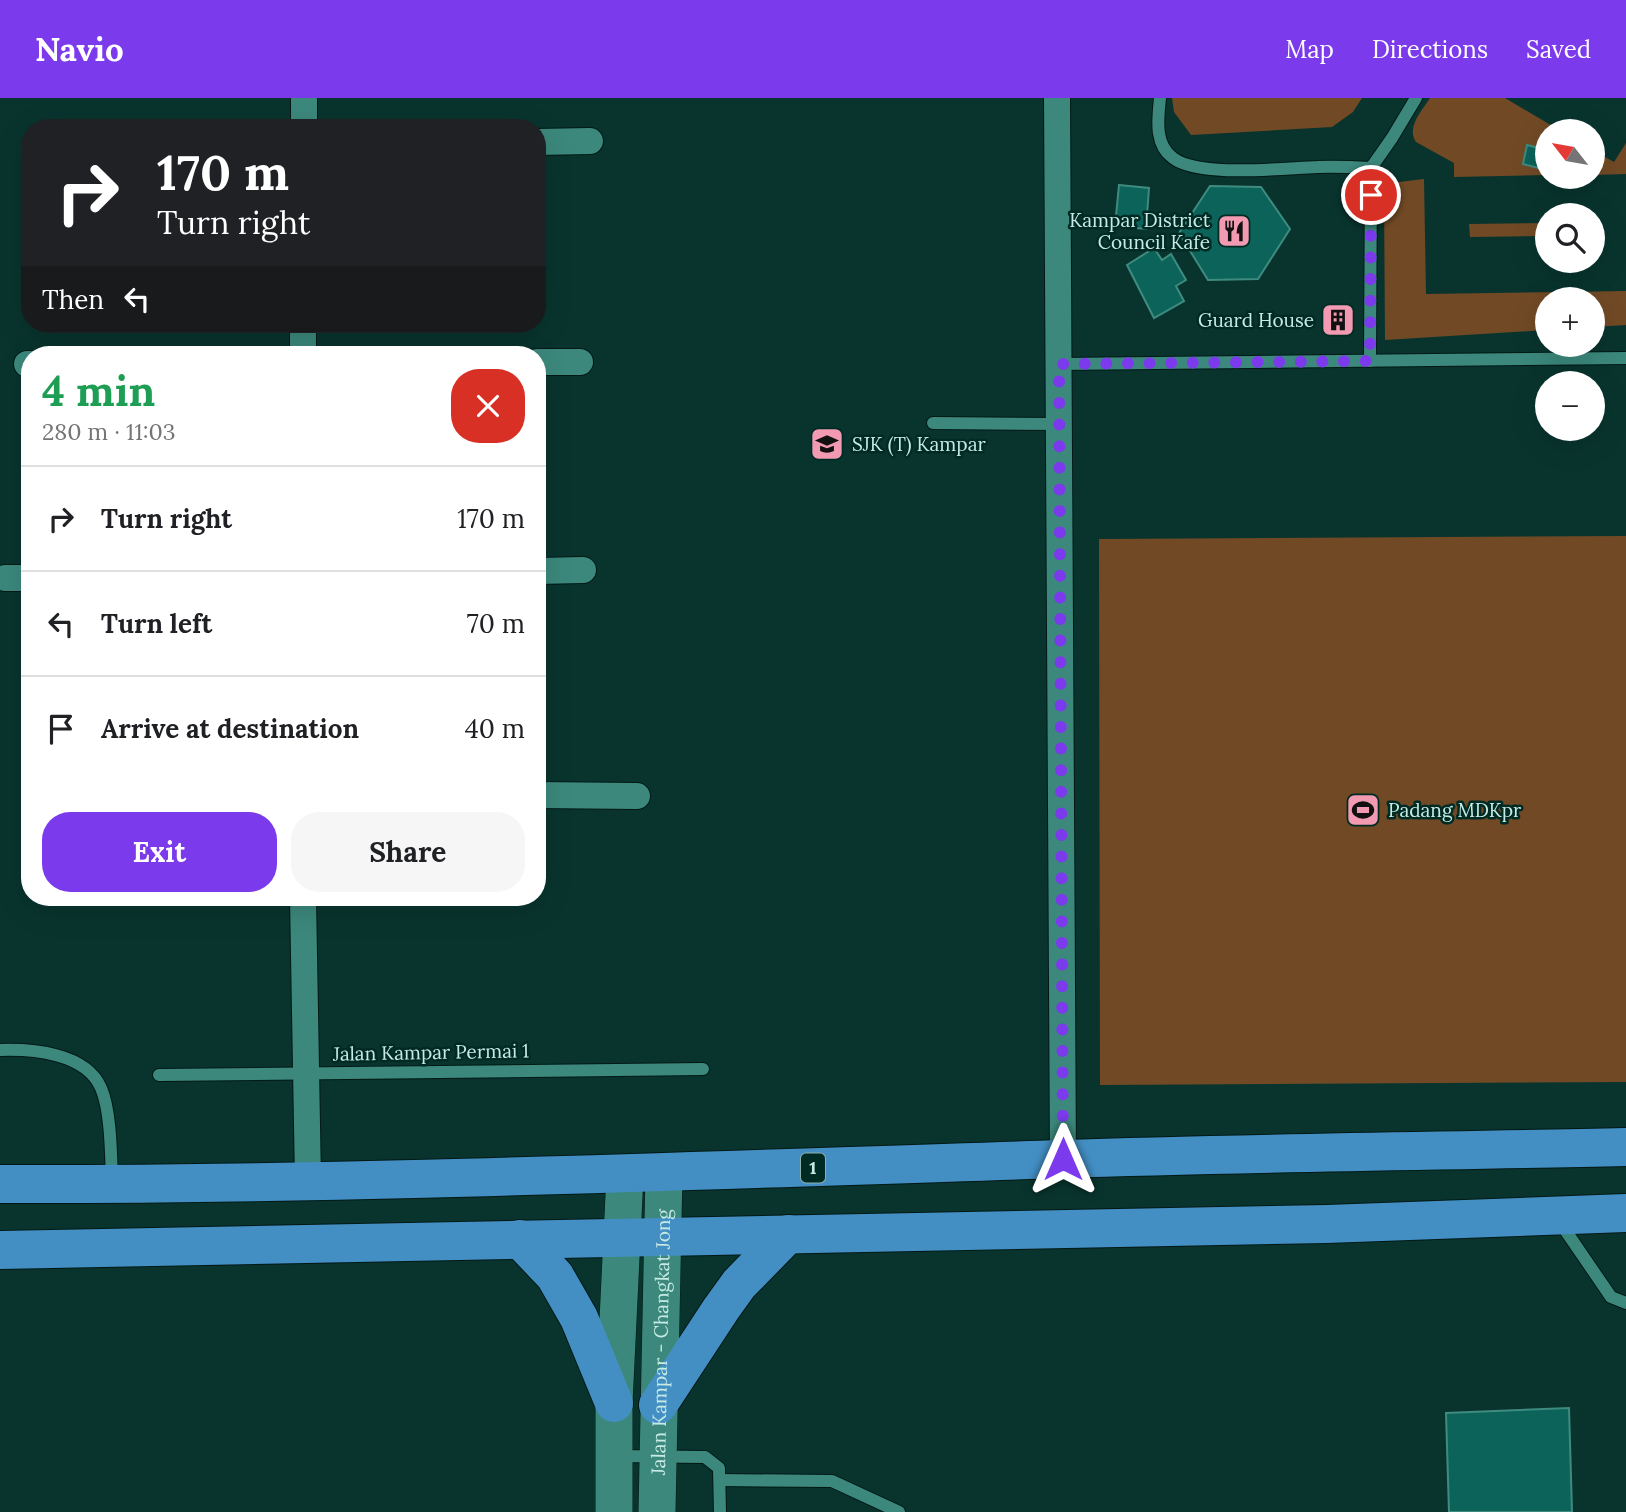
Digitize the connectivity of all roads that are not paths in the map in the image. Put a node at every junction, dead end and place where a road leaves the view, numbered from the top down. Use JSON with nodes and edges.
{"nodes":[{"id":1,"x":304,"y":98,"type":"edge"},
{"id":2,"x":1057,"y":98,"type":"edge"},
{"id":3,"x":1160,"y":98,"type":"edge"},
{"id":4,"x":1416,"y":98,"type":"edge"},
{"id":5,"x":304,"y":119,"type":"edge"},
{"id":6,"x":590,"y":141,"type":"dead end"},
{"id":7,"x":546,"y":142,"type":"edge"},
{"id":8,"x":1371,"y":168,"type":"junction"},
{"id":9,"x":1626,"y":358,"type":"edge"},
{"id":10,"x":1370,"y":361,"type":"junction"},
{"id":11,"x":546,"y":362,"type":"edge"},
{"id":12,"x":580,"y":362,"type":"dead end"},
{"id":13,"x":1059,"y":364,"type":"junction"},
{"id":14,"x":933,"y":422,"type":"dead end"},
{"id":15,"x":1060,"y":424,"type":"junction"},
{"id":16,"x":583,"y":570,"type":"dead end"},
{"id":17,"x":546,"y":571,"type":"edge"},
{"id":18,"x":546,"y":795,"type":"edge"},
{"id":19,"x":636,"y":796,"type":"dead end"},
{"id":20,"x":303,"y":906,"type":"edge"},
{"id":21,"x":0,"y":1049,"type":"edge"},
{"id":22,"x":703,"y":1069,"type":"dead end"},
{"id":23,"x":304,"y":1073,"type":"junction"},
{"id":24,"x":159,"y":1074,"type":"dead end"},
{"id":25,"x":1626,"y":1147,"type":"edge"},
{"id":26,"x":1063,"y":1159,"type":"junction"},
{"id":27,"x":664,"y":1173,"type":"junction"},
{"id":28,"x":625,"y":1175,"type":"junction"},
{"id":29,"x":308,"y":1181,"type":"junction"},
{"id":30,"x":0,"y":1184,"type":"edge"},
{"id":31,"x":113,"y":1185,"type":"junction"},
{"id":32,"x":1626,"y":1213,"type":"edge"},
{"id":33,"x":1555,"y":1216,"type":"junction"},
{"id":34,"x":788,"y":1234,"type":"junction"},
{"id":35,"x":663,"y":1236,"type":"junction"},
{"id":36,"x":624,"y":1237,"type":"junction"},
{"id":37,"x":520,"y":1239,"type":"junction"},
{"id":38,"x":0,"y":1250,"type":"edge"},
{"id":39,"x":1626,"y":1303,"type":"edge"},
{"id":40,"x":614,"y":1403,"type":"junction"},
{"id":41,"x":658,"y":1405,"type":"junction"},
{"id":42,"x":615,"y":1456,"type":"junction"},
{"id":43,"x":658,"y":1457,"type":"junction"},
{"id":44,"x":720,"y":1480,"type":"junction"},
{"id":45,"x":614,"y":1512,"type":"edge"},
{"id":46,"x":657,"y":1512,"type":"edge"},
{"id":47,"x":720,"y":1512,"type":"edge"},
{"id":48,"x":899,"y":1512,"type":"edge"}],
"edges":[{"from":1,"to":5,"type":"street"},
{"from":2,"to":13,"type":"street"},
{"from":3,"to":8,"type":"lane"},
{"from":4,"to":8,"type":"lane"},
{"from":6,"to":7,"type":"street"},
{"from":8,"to":10,"type":"lane"},
{"from":9,"to":10,"type":"lane"},
{"from":10,"to":13,"type":"lane"},
{"from":11,"to":12,"type":"street"},
{"from":13,"to":15,"type":"street"},
{"from":14,"to":15,"type":"lane"},
{"from":15,"to":26,"type":"street"},
{"from":16,"to":17,"type":"street"},
{"from":18,"to":19,"type":"street"},
{"from":20,"to":23,"type":"street"},
{"from":21,"to":31,"type":"lane"},
{"from":22,"to":23,"type":"lane","name":"Jalan Kampar Permai 1"},
{"from":23,"to":24,"type":"lane","name":"Jalan Kampar Permai 1"},
{"from":23,"to":29,"type":"street"},
{"from":25,"to":26,"type":"highway","number":"1"},
{"from":26,"to":27,"type":"highway","number":"1"},
{"from":27,"to":28,"type":"highway","number":"1"},
{"from":27,"to":35,"type":"main road","name":"Jalan Kampar - Changkat Jong"},
{"from":28,"to":29,"type":"highway","number":"1"},
{"from":28,"to":36,"type":"main road","name":"Jalan Kampar - Changkat Jong"},
{"from":29,"to":31,"type":"highway","number":"1"},
{"from":30,"to":31,"type":"highway","number":"1"},
{"from":32,"to":33,"type":"highway"},
{"from":33,"to":34,"type":"highway"},
{"from":33,"to":39,"type":"lane"},
{"from":34,"to":35,"type":"highway"},
{"from":34,"to":41,"type":"highway"},
{"from":35,"to":36,"type":"highway"},
{"from":35,"to":41,"type":"main road","name":"Jalan Kampar - Changkat Jong"},
{"from":36,"to":37,"type":"highway"},
{"from":36,"to":40,"type":"main road","name":"Jalan Kampar - Changkat Jong"},
{"from":37,"to":38,"type":"highway"},
{"from":37,"to":40,"type":"highway"},
{"from":40,"to":42,"type":"main road","name":"Jalan Kampar - Changkat Jong"},
{"from":41,"to":43,"type":"main road","name":"Jalan Kampar - Changkat Jong"},
{"from":42,"to":43,"type":"lane"},
{"from":42,"to":45,"type":"main road","name":"Jalan Kampar - Changkat Jong"},
{"from":43,"to":44,"type":"lane"},
{"from":43,"to":46,"type":"main road","name":"Jalan Kampar - Changkat Jong"},
{"from":44,"to":47,"type":"lane"},
{"from":44,"to":48,"type":"lane"}]}
